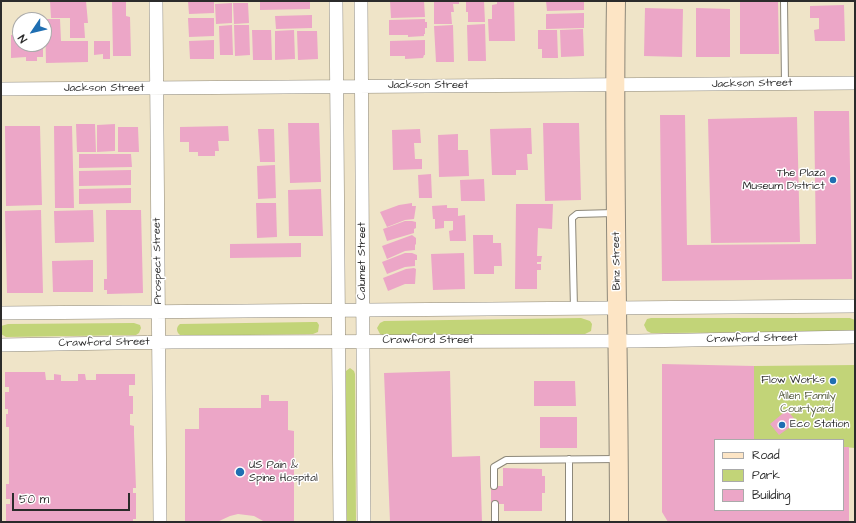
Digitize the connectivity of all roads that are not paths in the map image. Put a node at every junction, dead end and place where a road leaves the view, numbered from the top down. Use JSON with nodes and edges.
{"nodes":[{"id":1,"x":156,"y":1,"type":"edge"},
{"id":2,"x":336,"y":1,"type":"edge"},
{"id":3,"x":361,"y":1,"type":"edge"},
{"id":4,"x":616,"y":1,"type":"edge"},
{"id":5,"x":784,"y":1,"type":"edge"},
{"id":6,"x":855,"y":83,"type":"edge"},
{"id":7,"x":785,"y":84,"type":"junction"},
{"id":8,"x":615,"y":85,"type":"junction"},
{"id":9,"x":361,"y":86,"type":"junction"},
{"id":10,"x":336,"y":87,"type":"junction"},
{"id":11,"x":156,"y":88,"type":"junction"},
{"id":12,"x":1,"y":90,"type":"edge"},
{"id":13,"x":616,"y":213,"type":"junction"},
{"id":14,"x":855,"y":306,"type":"edge"},
{"id":15,"x":618,"y":308,"type":"junction"},
{"id":16,"x":574,"y":309,"type":"junction"},
{"id":17,"x":338,"y":310,"type":"junction"},
{"id":18,"x":363,"y":310,"type":"junction"},
{"id":19,"x":159,"y":311,"type":"junction"},
{"id":20,"x":1,"y":313,"type":"edge"},
{"id":21,"x":855,"y":337,"type":"edge"},
{"id":22,"x":339,"y":341,"type":"junction"},
{"id":23,"x":363,"y":341,"type":"junction"},
{"id":24,"x":618,"y":341,"type":"junction"},
{"id":25,"x":159,"y":342,"type":"junction"},
{"id":26,"x":1,"y":344,"type":"edge"},
{"id":27,"x":569,"y":459,"type":"junction"},
{"id":28,"x":619,"y":459,"type":"junction"},
{"id":29,"x":494,"y":486,"type":"dead end"},
{"id":30,"x":495,"y":504,"type":"dead end"},
{"id":31,"x":160,"y":522,"type":"edge"},
{"id":32,"x":340,"y":522,"type":"edge"},
{"id":33,"x":364,"y":522,"type":"edge"},
{"id":34,"x":495,"y":522,"type":"edge"},
{"id":35,"x":569,"y":522,"type":"edge"},
{"id":36,"x":619,"y":522,"type":"edge"}],
"edges":[{"from":1,"to":11,"type":"street","name":"Prospect Street"},
{"from":2,"to":10,"type":"street"},
{"from":3,"to":9,"type":"street","name":"Calumet Street"},
{"from":4,"to":8,"type":"main road","name":"Binz Street"},
{"from":5,"to":7,"type":"lane"},
{"from":6,"to":7,"type":"street","name":"Jackson Street"},
{"from":7,"to":8,"type":"street","name":"Jackson Street"},
{"from":8,"to":9,"type":"street","name":"Jackson Street"},
{"from":8,"to":13,"type":"main road","name":"Binz Street"},
{"from":9,"to":10,"type":"street","name":"Jackson Street"},
{"from":9,"to":18,"type":"street","name":"Calumet Street"},
{"from":10,"to":11,"type":"street","name":"Jackson Street"},
{"from":10,"to":17,"type":"street"},
{"from":11,"to":12,"type":"street","name":"Jackson Street"},
{"from":11,"to":19,"type":"street","name":"Prospect Street"},
{"from":13,"to":15,"type":"main road","name":"Binz Street"},
{"from":13,"to":16,"type":"lane"},
{"from":14,"to":15,"type":"street"},
{"from":15,"to":16,"type":"street"},
{"from":15,"to":24,"type":"main road","name":"Binz Street"},
{"from":16,"to":18,"type":"street"},
{"from":17,"to":18,"type":"street"},
{"from":17,"to":19,"type":"street"},
{"from":17,"to":22,"type":"street"},
{"from":18,"to":23,"type":"street","name":"Calumet Street"},
{"from":19,"to":20,"type":"street"},
{"from":19,"to":25,"type":"street","name":"Prospect Street"},
{"from":21,"to":24,"type":"street","name":"Crawford Street"},
{"from":22,"to":23,"type":"street","name":"Crawford Street"},
{"from":22,"to":25,"type":"street","name":"Crawford Street"},
{"from":22,"to":32,"type":"street"},
{"from":23,"to":24,"type":"street","name":"Crawford Street"},
{"from":23,"to":33,"type":"street","name":"Calumet Street"},
{"from":24,"to":28,"type":"main road","name":"Binz Street"},
{"from":25,"to":26,"type":"street","name":"Crawford Street"},
{"from":25,"to":31,"type":"street","name":"Prospect Street"},
{"from":27,"to":28,"type":"lane"},
{"from":27,"to":29,"type":"lane"},
{"from":27,"to":35,"type":"lane"},
{"from":28,"to":36,"type":"main road","name":"Binz Street"},
{"from":30,"to":34,"type":"lane"}]}
